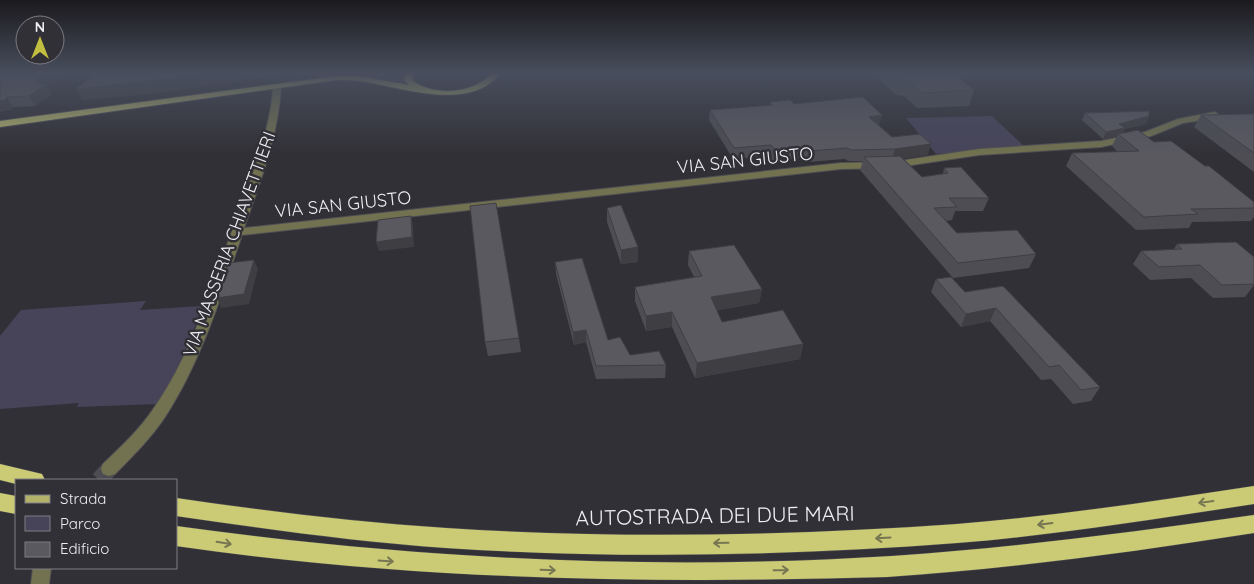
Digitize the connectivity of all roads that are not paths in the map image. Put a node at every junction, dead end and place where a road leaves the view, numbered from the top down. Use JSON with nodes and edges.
{"nodes":[{"id":1,"x":132,"y":100,"type":"edge"},
{"id":2,"x":171,"y":100,"type":"edge"},
{"id":3,"x":277,"y":100,"type":"edge"},
{"id":4,"x":1227,"y":115,"type":"edge"},
{"id":5,"x":0,"y":118,"type":"edge"},
{"id":6,"x":0,"y":124,"type":"edge"},
{"id":7,"x":237,"y":232,"type":"junction"},
{"id":8,"x":109,"y":469,"type":"tunnel mouth"},
{"id":9,"x":0,"y":472,"type":"edge"},
{"id":10,"x":31,"y":479,"type":"edge"},
{"id":11,"x":1254,"y":495,"type":"edge"},
{"id":12,"x":0,"y":502,"type":"edge"},
{"id":13,"x":15,"y":506,"type":"edge"},
{"id":14,"x":178,"y":507,"type":"edge"},
{"id":15,"x":1254,"y":524,"type":"edge"},
{"id":16,"x":178,"y":536,"type":"edge"},
{"id":17,"x":42,"y":569,"type":"edge"},
{"id":18,"x":40,"y":584,"type":"edge"}],
"edges":[{"from":1,"to":5,"type":"main road"},
{"from":2,"to":6,"type":"main road"},
{"from":3,"to":7,"type":"street","name":"VIA MASSERIA CHIAVETTIERI"},
{"from":4,"to":7,"type":"street","name":"VIA SAN GIUSTO"},
{"from":7,"to":8,"type":"street","name":"VIA MASSERIA CHIAVETTIERI"},
{"from":9,"to":10,"type":"highway"},
{"from":11,"to":14,"type":"highway","name":"AUTOSTRADA DEI DUE MARI","one_way":true},
{"from":12,"to":13,"type":"highway"},
{"from":16,"to":15,"type":"highway","one_way":true},
{"from":17,"to":18,"type":"street"}]}
